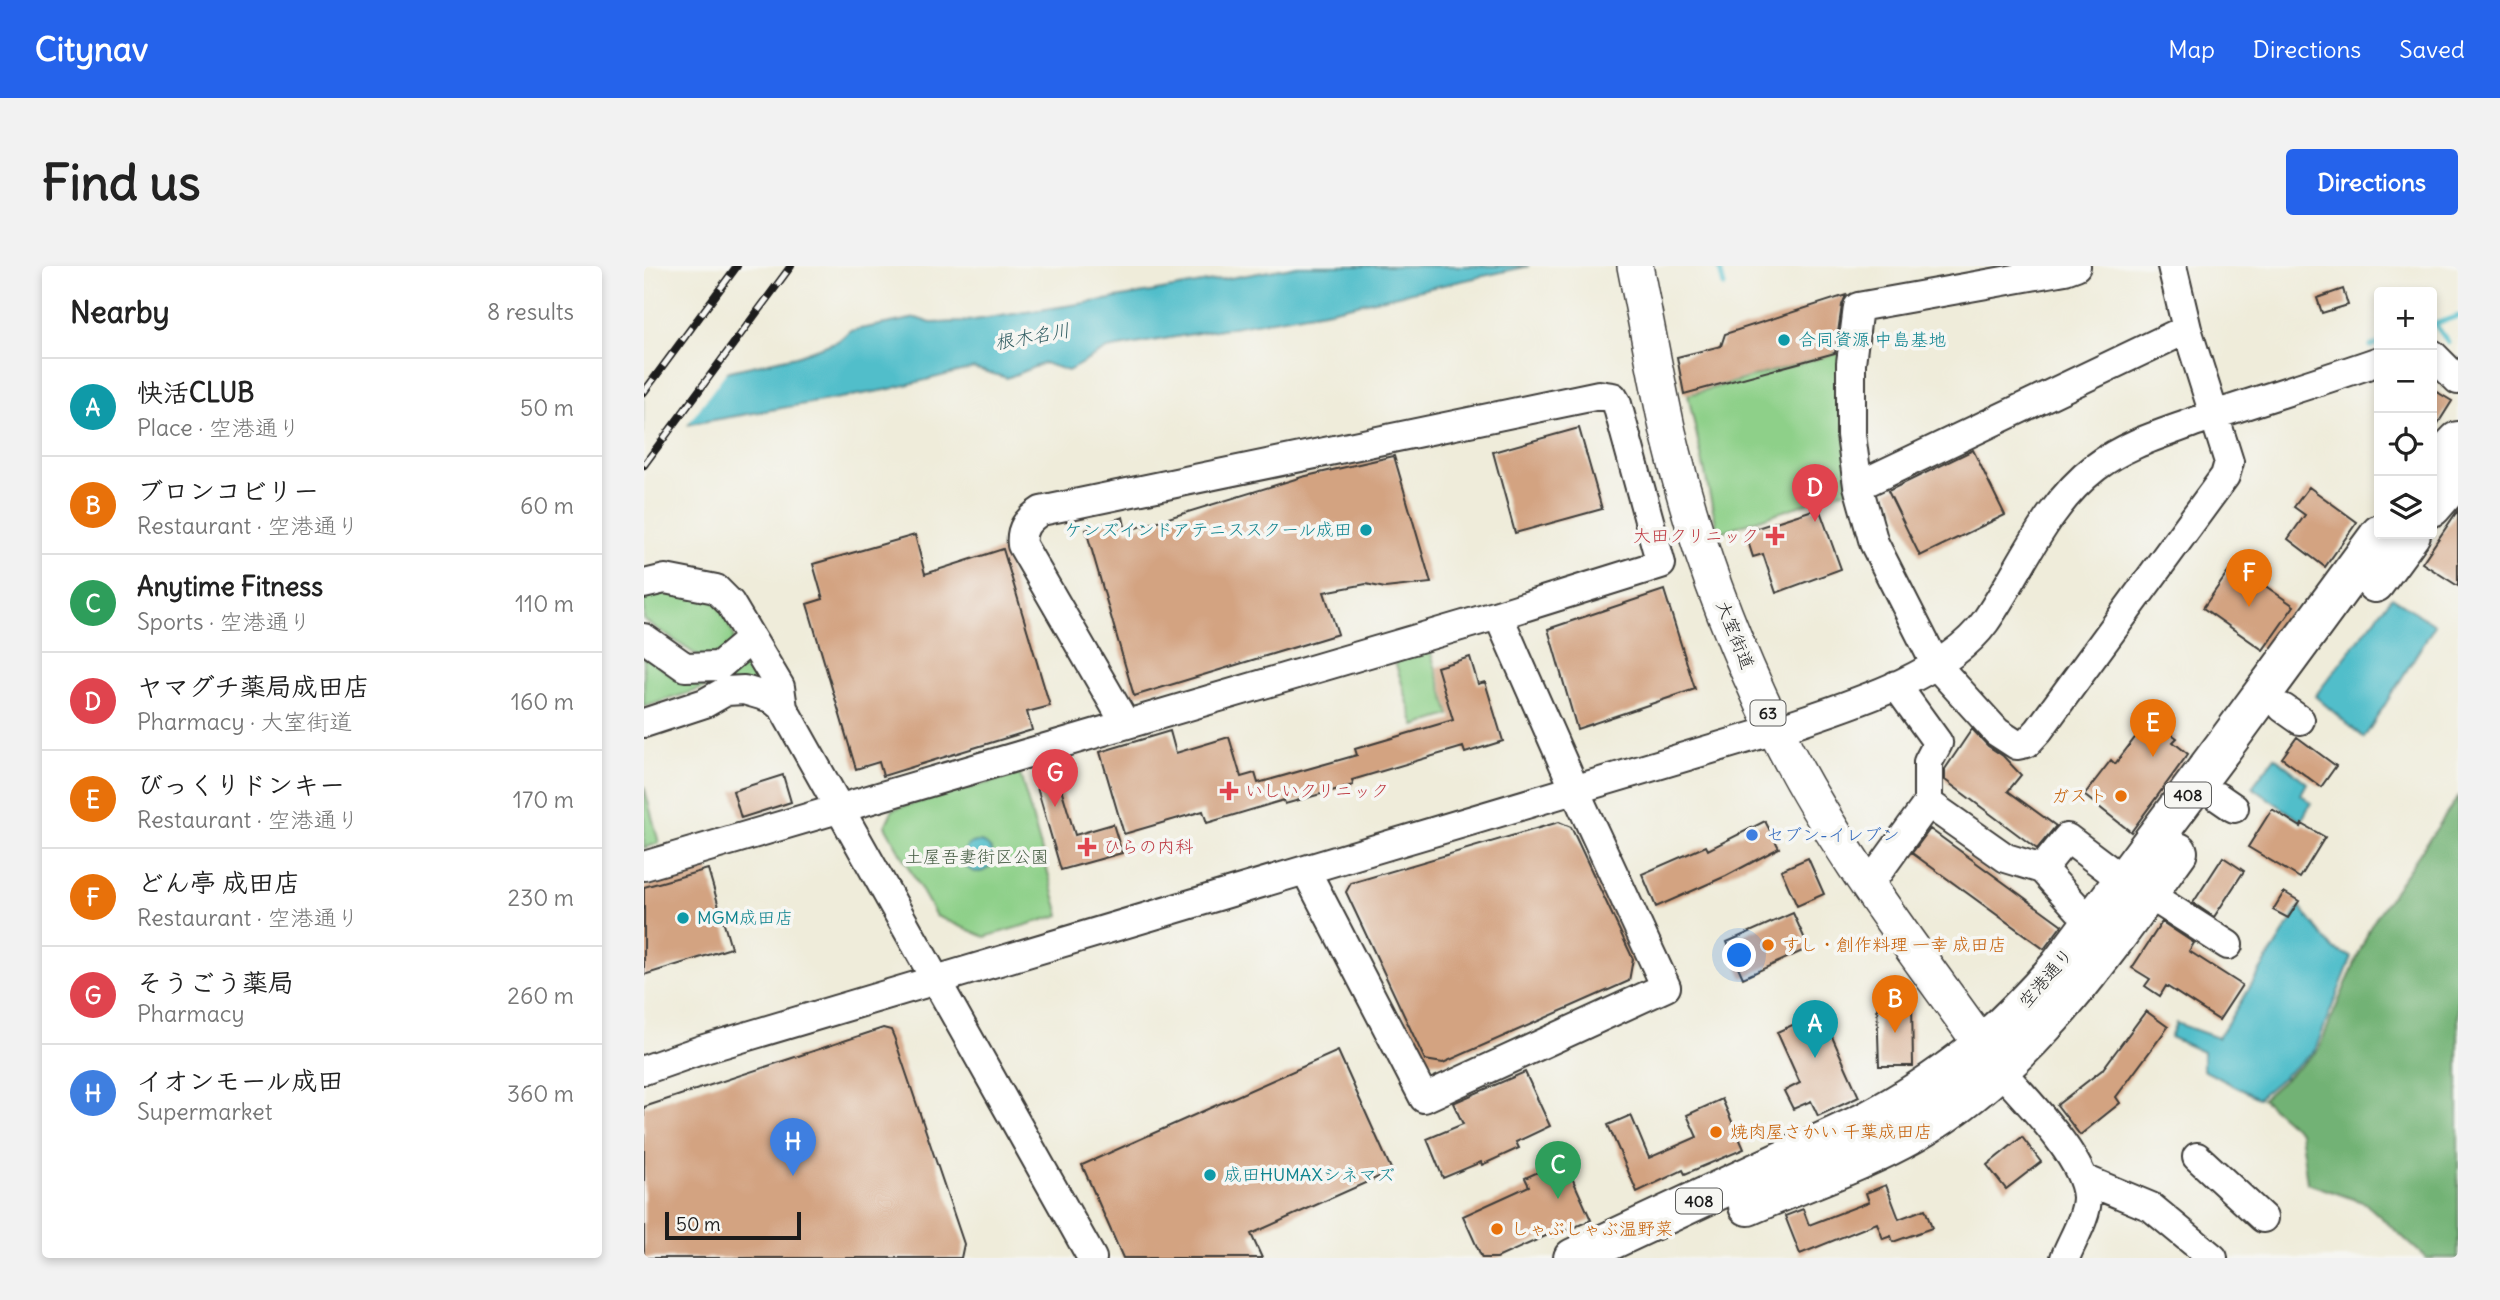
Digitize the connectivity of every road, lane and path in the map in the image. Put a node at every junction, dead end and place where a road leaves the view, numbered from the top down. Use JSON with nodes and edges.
{"nodes":[{"id":1,"x":1635,"y":266,"type":"edge"},
{"id":2,"x":2076,"y":266,"type":"edge"},
{"id":3,"x":2172,"y":266,"type":"edge"},
{"id":4,"x":2187,"y":329,"type":"junction"},
{"id":5,"x":2437,"y":359,"type":"edge"},
{"id":6,"x":2374,"y":363,"type":"edge"},
{"id":7,"x":2458,"y":380,"type":"edge"},
{"id":8,"x":2213,"y":416,"type":"junction"},
{"id":9,"x":2458,"y":441,"type":"edge"},
{"id":10,"x":2437,"y":463,"type":"edge"},
{"id":11,"x":2458,"y":477,"type":"edge"},
{"id":12,"x":1858,"y":486,"type":"junction"},
{"id":13,"x":2437,"y":501,"type":"edge"},
{"id":14,"x":2377,"y":539,"type":"edge"},
{"id":15,"x":2408,"y":539,"type":"edge"},
{"id":16,"x":644,"y":584,"type":"edge"},
{"id":17,"x":1498,"y":615,"type":"junction"},
{"id":18,"x":644,"y":638,"type":"edge"},
{"id":19,"x":751,"y":639,"type":"junction"},
{"id":20,"x":1936,"y":665,"type":"junction"},
{"id":21,"x":1895,"y":685,"type":"junction"},
{"id":22,"x":783,"y":708,"type":"junction"},
{"id":23,"x":644,"y":723,"type":"edge"},
{"id":24,"x":1125,"y":723,"type":"junction"},
{"id":25,"x":1775,"y":730,"type":"junction"},
{"id":26,"x":1575,"y":791,"type":"junction"},
{"id":27,"x":1928,"y":803,"type":"junction"},
{"id":28,"x":841,"y":807,"type":"junction"},
{"id":29,"x":644,"y":866,"type":"edge"},
{"id":30,"x":2042,"y":869,"type":"junction"},
{"id":31,"x":1306,"y":871,"type":"junction"},
{"id":32,"x":1868,"y":886,"type":"junction"},
{"id":33,"x":2136,"y":887,"type":"junction"},
{"id":34,"x":2091,"y":923,"type":"junction"},
{"id":35,"x":2228,"y":945,"type":"dead end"},
{"id":36,"x":938,"y":980,"type":"junction"},
{"id":37,"x":1991,"y":1057,"type":"junction"},
{"id":38,"x":644,"y":1070,"type":"edge"},
{"id":39,"x":2197,"y":1157,"type":"dead end"},
{"id":40,"x":2084,"y":1179,"type":"junction"},
{"id":41,"x":2263,"y":1218,"type":"dead end"},
{"id":42,"x":1093,"y":1258,"type":"edge"},
{"id":43,"x":1573,"y":1258,"type":"edge"},
{"id":44,"x":1629,"y":1258,"type":"edge"},
{"id":45,"x":2065,"y":1258,"type":"edge"},
{"id":46,"x":2213,"y":1258,"type":"edge"}],
"edges":[{"from":1,"to":25,"type":"main road","name":"大室街道","number":"63"},
{"from":2,"to":12,"type":"street"},
{"from":3,"to":4,"type":"street"},
{"from":4,"to":8,"type":"street"},
{"from":4,"to":12,"type":"street"},
{"from":5,"to":7,"type":"street"},
{"from":6,"to":8,"type":"street"},
{"from":8,"to":20,"type":"street"},
{"from":8,"to":20,"type":"street"},
{"from":9,"to":10,"type":"highway"},
{"from":11,"to":13,"type":"highway"},
{"from":12,"to":20,"type":"street"},
{"from":14,"to":33,"type":"highway","name":"空港通り","number":"408"},
{"from":15,"to":33,"type":"highway","name":"空港通り","number":"408"},
{"from":16,"to":19,"type":"street"},
{"from":17,"to":24,"type":"street"},
{"from":17,"to":24,"type":"street"},
{"from":17,"to":26,"type":"street"},
{"from":18,"to":19,"type":"street"},
{"from":19,"to":22,"type":"street"},
{"from":20,"to":21,"type":"street"},
{"from":21,"to":25,"type":"street"},
{"from":21,"to":27,"type":"street"},
{"from":22,"to":23,"type":"street"},
{"from":22,"to":28,"type":"street"},
{"from":24,"to":28,"type":"street"},
{"from":25,"to":26,"type":"street"},
{"from":25,"to":32,"type":"main road","name":"大室街道","number":"63"},
{"from":26,"to":31,"type":"street"},
{"from":26,"to":31,"type":"street"},
{"from":27,"to":30,"type":"street"},
{"from":27,"to":32,"type":"street"},
{"from":28,"to":29,"type":"street"},
{"from":28,"to":36,"type":"street"},
{"from":30,"to":33,"type":"street"},
{"from":30,"to":34,"type":"street"},
{"from":31,"to":36,"type":"street"},
{"from":32,"to":37,"type":"main road","name":"大室街道","number":"63"},
{"from":33,"to":34,"type":"highway","name":"空港通り","number":"408"},
{"from":33,"to":35,"type":"street"},
{"from":33,"to":37,"type":"highway","name":"空港通り","number":"408"},
{"from":34,"to":37,"type":"highway","name":"空港通り","number":"408"},
{"from":36,"to":38,"type":"street"},
{"from":36,"to":42,"type":"street"},
{"from":37,"to":40,"type":"street"},
{"from":37,"to":43,"type":"highway","name":"空港通り","number":"408"},
{"from":37,"to":44,"type":"highway","name":"空港通り","number":"408"},
{"from":39,"to":41,"type":"street"},
{"from":40,"to":45,"type":"street"},
{"from":40,"to":46,"type":"street"}]}
